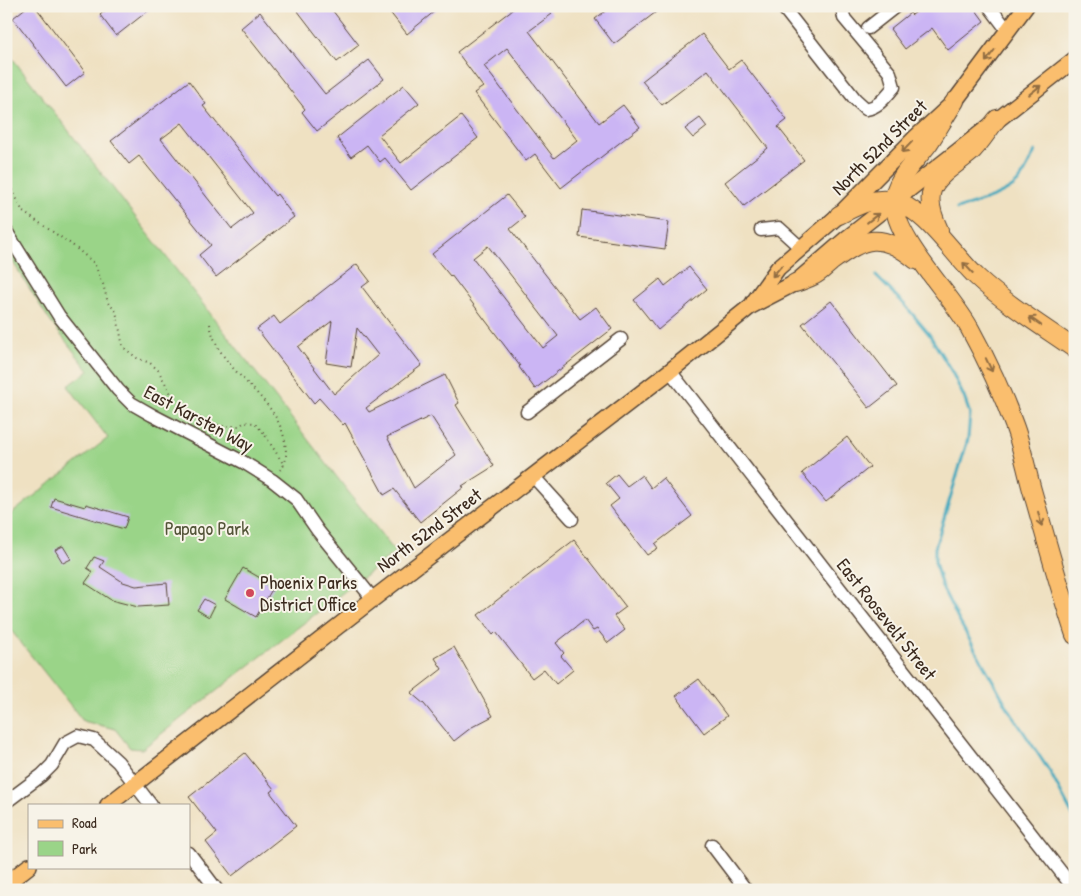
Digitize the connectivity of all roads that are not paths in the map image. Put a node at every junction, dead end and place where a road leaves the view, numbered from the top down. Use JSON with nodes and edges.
{"nodes":[{"id":1,"x":782,"y":6,"type":"edge"},
{"id":2,"x":842,"y":6,"type":"edge"},
{"id":3,"x":896,"y":6,"type":"edge"},
{"id":4,"x":989,"y":6,"type":"edge"},
{"id":5,"x":1026,"y":6,"type":"edge"},
{"id":6,"x":868,"y":28,"type":"dead end"},
{"id":7,"x":1008,"y":31,"type":"junction"},
{"id":8,"x":1075,"y":59,"type":"edge"},
{"id":9,"x":955,"y":101,"type":"junction"},
{"id":10,"x":997,"y":120,"type":"junction"},
{"id":11,"x":894,"y":201,"type":"junction"},
{"id":12,"x":839,"y":215,"type":"junction"},
{"id":13,"x":761,"y":230,"type":"dead end"},
{"id":14,"x":6,"y":231,"type":"edge"},
{"id":15,"x":945,"y":242,"type":"junction"},
{"id":16,"x":801,"y":248,"type":"junction"},
{"id":17,"x":924,"y":267,"type":"junction"},
{"id":18,"x":795,"y":283,"type":"junction"},
{"id":19,"x":751,"y":306,"type":"junction"},
{"id":20,"x":621,"y":339,"type":"dead end"},
{"id":21,"x":1075,"y":350,"type":"edge"},
{"id":22,"x":670,"y":371,"type":"junction"},
{"id":23,"x":527,"y":412,"type":"dead end"},
{"id":24,"x":533,"y":476,"type":"junction"},
{"id":25,"x":572,"y":520,"type":"dead end"},
{"id":26,"x":372,"y":599,"type":"junction"},
{"id":27,"x":1075,"y":635,"type":"edge"},
{"id":28,"x":135,"y":784,"type":"junction"},
{"id":29,"x":6,"y":802,"type":"edge"},
{"id":30,"x":109,"y":804,"type":"edge"},
{"id":31,"x":150,"y":804,"type":"edge"},
{"id":32,"x":712,"y":845,"type":"dead end"},
{"id":33,"x":190,"y":854,"type":"edge"},
{"id":34,"x":28,"y":867,"type":"edge"},
{"id":35,"x":6,"y":884,"type":"edge"},
{"id":36,"x":217,"y":890,"type":"edge"},
{"id":37,"x":746,"y":890,"type":"edge"},
{"id":38,"x":1075,"y":890,"type":"edge"}],
"edges":[{"from":1,"to":2,"type":"street"},
{"from":3,"to":6,"type":"street"},
{"from":4,"to":7,"type":"street"},
{"from":5,"to":7,"type":"main road","name":"North 52nd Street"},
{"from":7,"to":9,"type":"main road","name":"North 52nd Street","one_way":true},
{"from":10,"to":8,"type":"main road","name":"North 52nd Street","one_way":true},
{"from":9,"to":11,"type":"highway"},
{"from":9,"to":12,"type":"main road","name":"North 52nd Street","one_way":true},
{"from":10,"to":11,"type":"main road","name":"North 52nd Street"},
{"from":10,"to":15,"type":"highway"},
{"from":11,"to":12,"type":"highway"},
{"from":11,"to":15,"type":"highway"},
{"from":11,"to":17,"type":"highway"},
{"from":18,"to":11,"type":"main road","name":"North 52nd Street","one_way":true},
{"from":12,"to":16,"type":"main road","name":"North 52nd Street"},
{"from":13,"to":16,"type":"street"},
{"from":14,"to":26,"type":"street","name":"East Karsten Way"},
{"from":21,"to":15,"type":"highway","one_way":true},
{"from":16,"to":19,"type":"main road","name":"North 52nd Street","one_way":true},
{"from":17,"to":18,"type":"highway"},
{"from":17,"to":27,"type":"highway","one_way":true},
{"from":18,"to":19,"type":"main road","name":"North 52nd Street"},
{"from":19,"to":22,"type":"main road","name":"North 52nd Street"},
{"from":20,"to":23,"type":"street"},
{"from":22,"to":24,"type":"main road","name":"North 52nd Street"},
{"from":22,"to":38,"type":"street","name":"East Roosevelt Street"},
{"from":24,"to":25,"type":"street"},
{"from":24,"to":26,"type":"main road","name":"North 52nd Street"},
{"from":26,"to":28,"type":"main road","name":"North 52nd Street"},
{"from":28,"to":29,"type":"street"},
{"from":28,"to":30,"type":"main road","name":"North 52nd Street"},
{"from":28,"to":31,"type":"street"},
{"from":32,"to":37,"type":"street"},
{"from":33,"to":36,"type":"street"},
{"from":34,"to":35,"type":"main road"}]}
